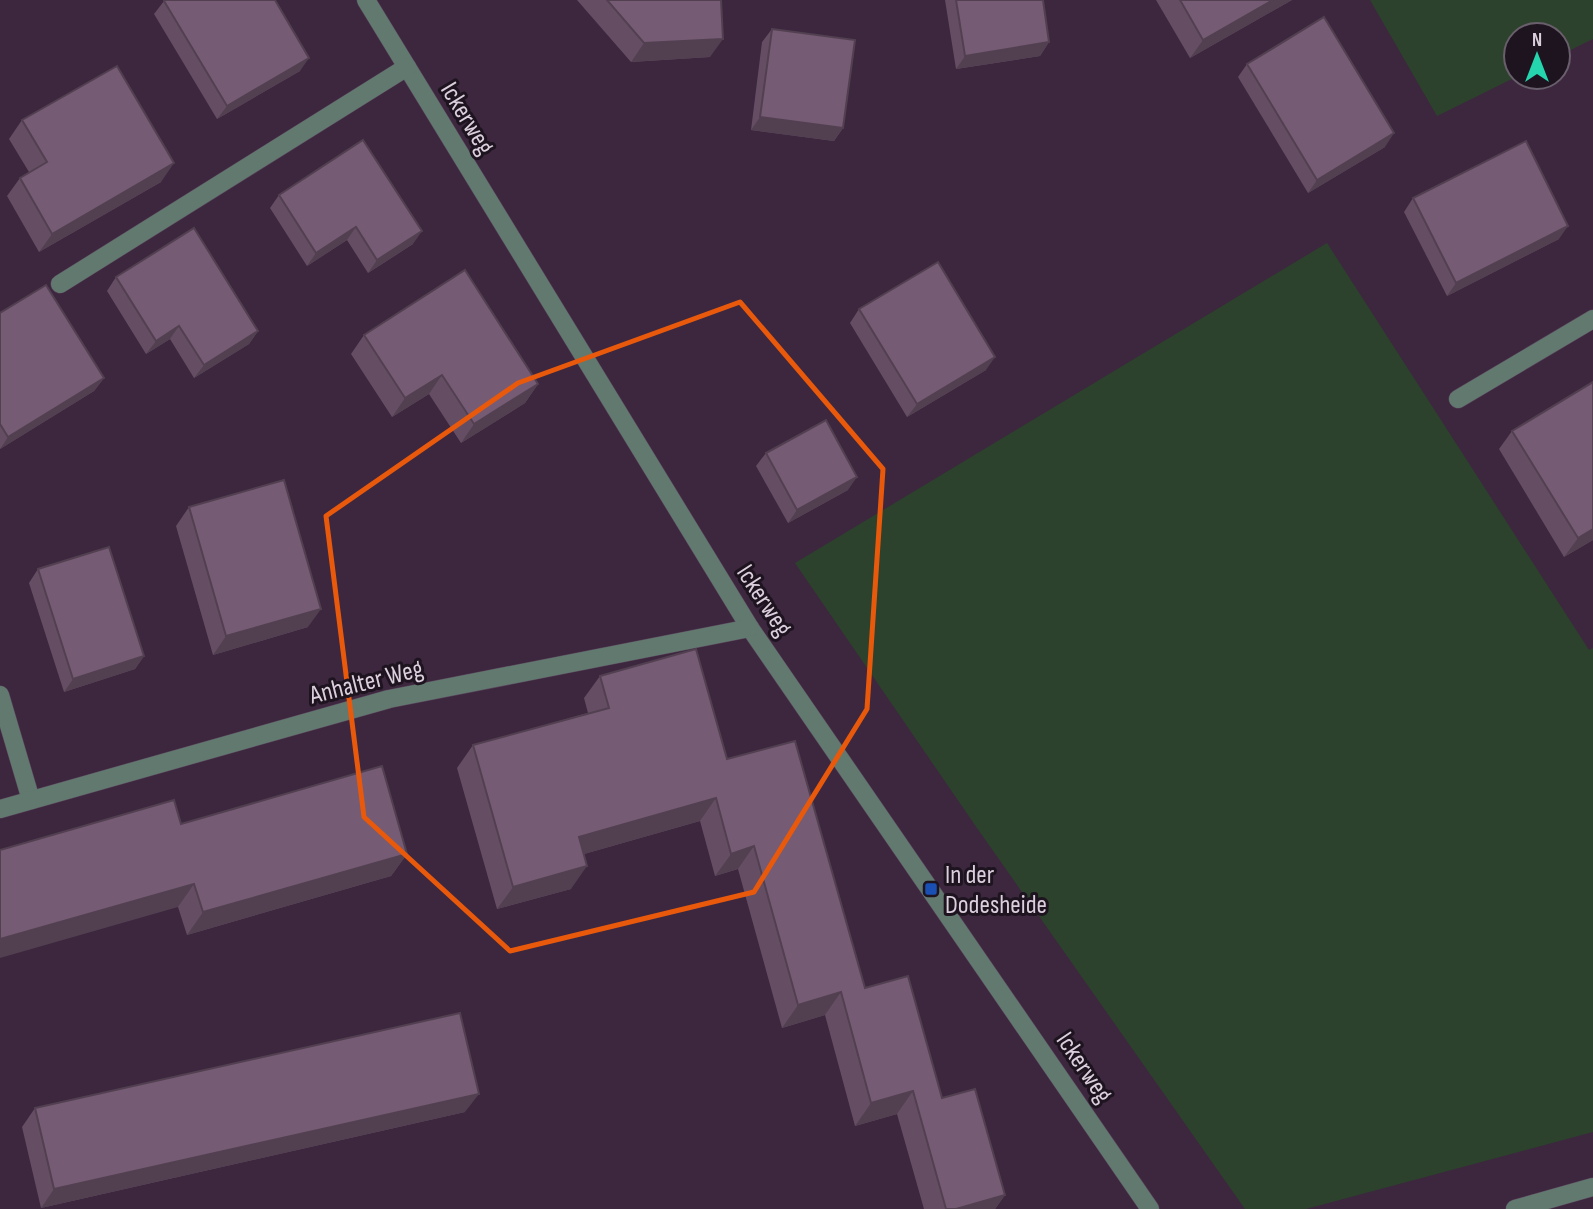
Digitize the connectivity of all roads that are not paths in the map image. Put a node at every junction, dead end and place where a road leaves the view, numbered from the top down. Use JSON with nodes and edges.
{"nodes":[{"id":1,"x":366,"y":0,"type":"edge"},
{"id":2,"x":407,"y":67,"type":"junction"},
{"id":3,"x":60,"y":284,"type":"dead end"},
{"id":4,"x":1593,"y":319,"type":"edge"},
{"id":5,"x":1458,"y":399,"type":"dead end"},
{"id":6,"x":750,"y":628,"type":"junction"},
{"id":7,"x":0,"y":695,"type":"edge"},
{"id":8,"x":31,"y":800,"type":"junction"},
{"id":9,"x":0,"y":808,"type":"edge"},
{"id":10,"x":1593,"y":1187,"type":"edge"},
{"id":11,"x":1150,"y":1209,"type":"edge"},
{"id":12,"x":1515,"y":1209,"type":"edge"}],
"edges":[{"from":1,"to":2,"type":"street","name":"Ickerweg"},
{"from":2,"to":3,"type":"street"},
{"from":2,"to":6,"type":"street","name":"Ickerweg"},
{"from":4,"to":5,"type":"street"},
{"from":6,"to":8,"type":"street","name":"Anhalter Weg"},
{"from":6,"to":11,"type":"street","name":"Ickerweg"},
{"from":7,"to":8,"type":"street"},
{"from":8,"to":9,"type":"street","name":"Anhalter Weg"},
{"from":10,"to":12,"type":"street"}]}
